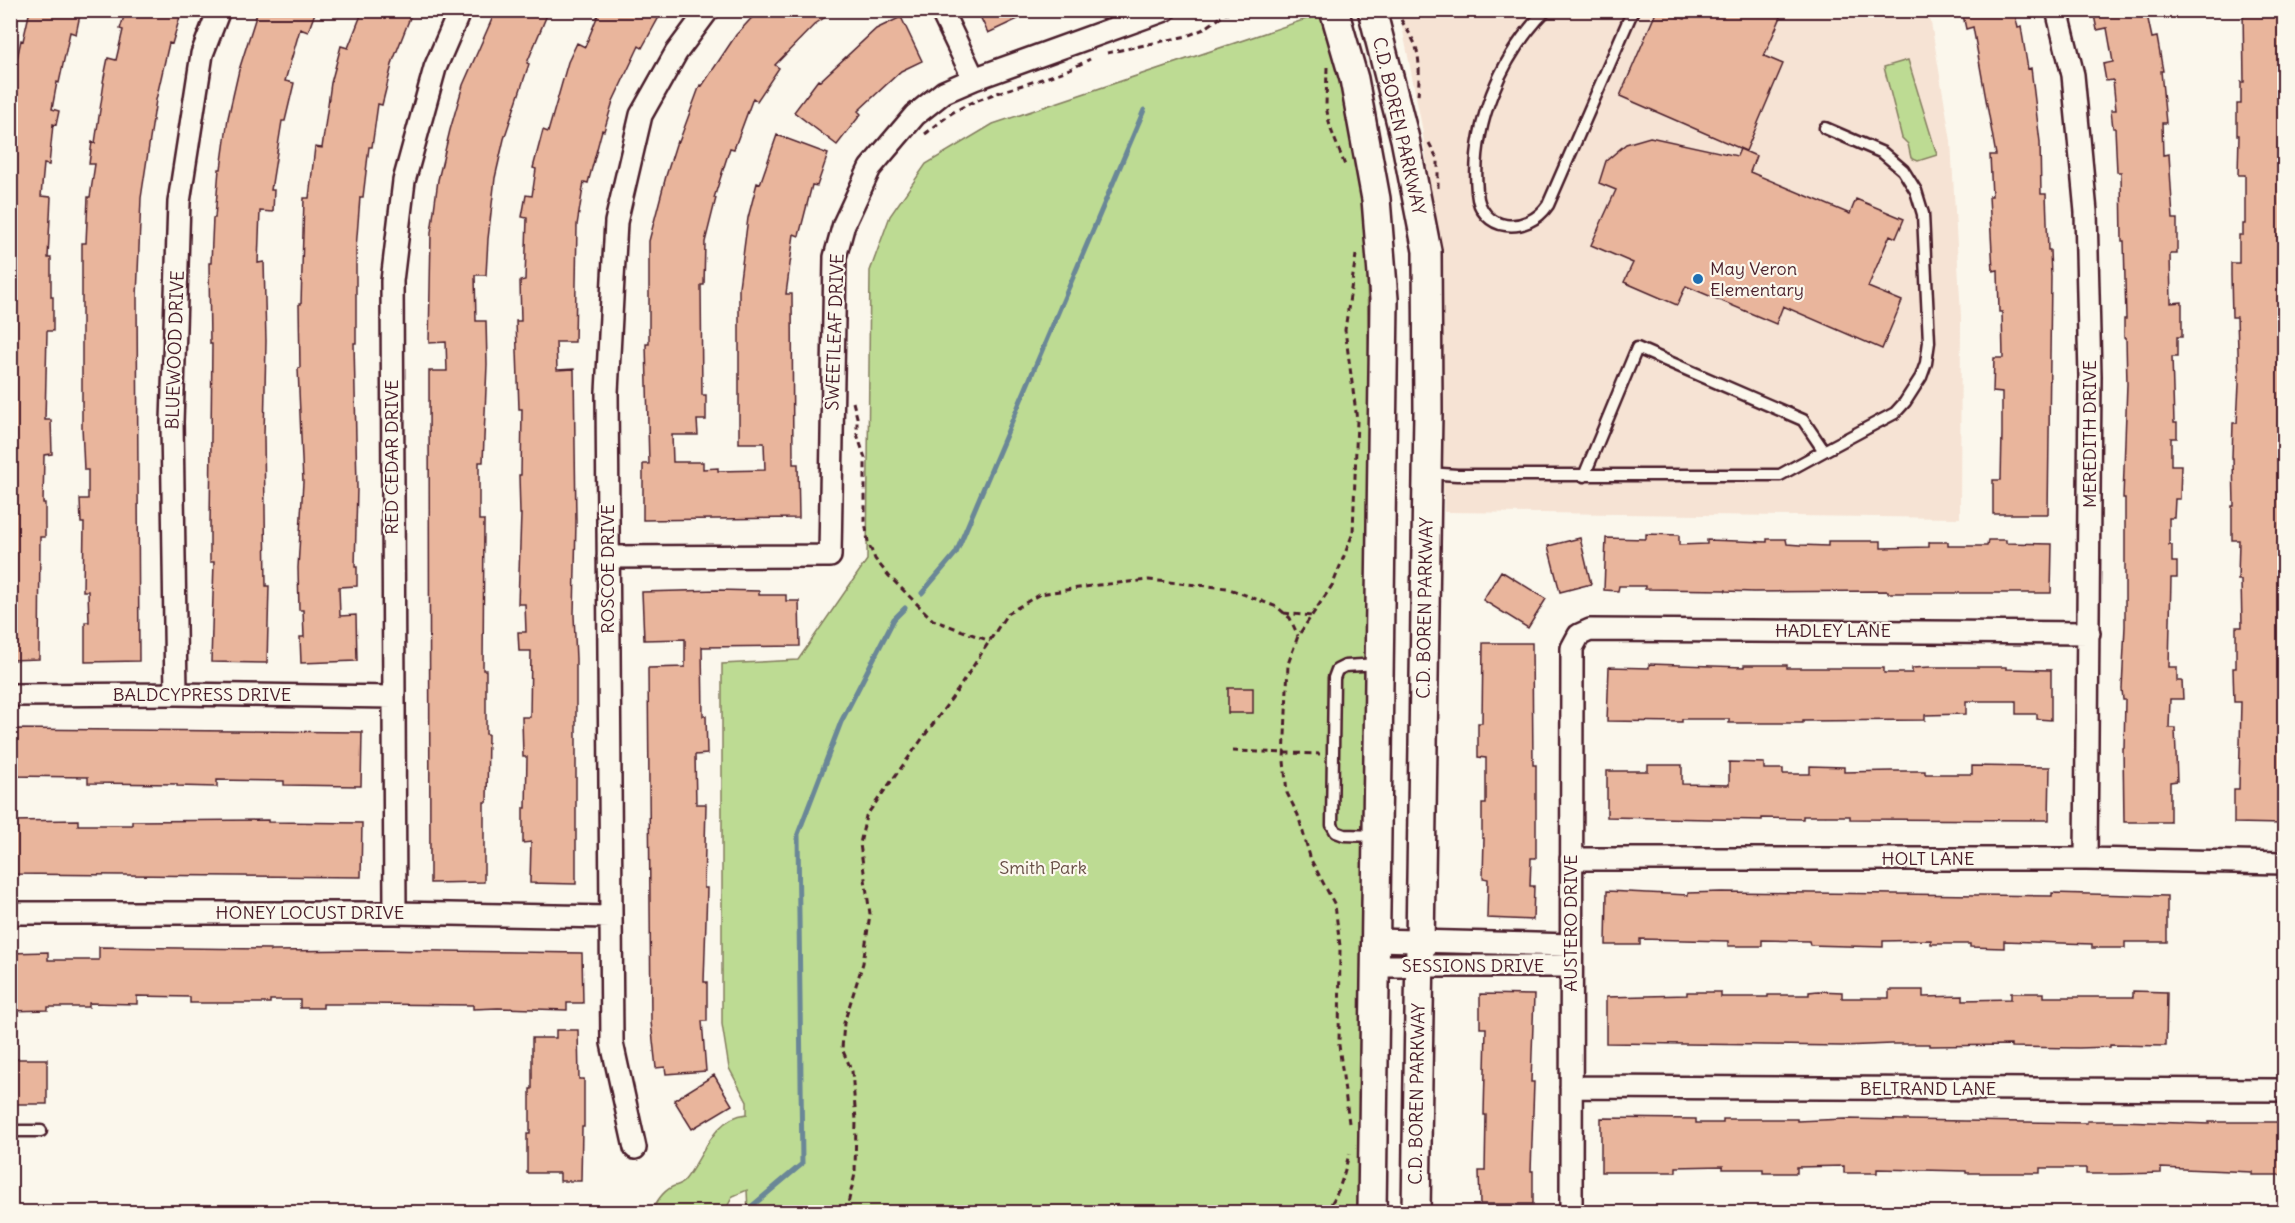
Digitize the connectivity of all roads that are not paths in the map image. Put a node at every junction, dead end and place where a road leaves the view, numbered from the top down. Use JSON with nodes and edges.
{"nodes":[{"id":1,"x":219,"y":10,"type":"edge"},
{"id":2,"x":460,"y":10,"type":"edge"},
{"id":3,"x":942,"y":10,"type":"edge"},
{"id":4,"x":1165,"y":10,"type":"edge"},
{"id":5,"x":1334,"y":10,"type":"edge"},
{"id":6,"x":1372,"y":10,"type":"edge"},
{"id":7,"x":1546,"y":10,"type":"edge"},
{"id":8,"x":1633,"y":10,"type":"edge"},
{"id":9,"x":2057,"y":10,"type":"edge"},
{"id":10,"x":703,"y":12,"type":"edge"},
{"id":11,"x":974,"y":79,"type":"junction"},
{"id":12,"x":1825,"y":128,"type":"dead end"},
{"id":13,"x":1824,"y":451,"type":"junction"},
{"id":14,"x":1382,"y":467,"type":"junction"},
{"id":15,"x":1427,"y":473,"type":"junction"},
{"id":16,"x":1584,"y":476,"type":"junction"},
{"id":17,"x":608,"y":557,"type":"junction"},
{"id":18,"x":2089,"y":633,"type":"junction"},
{"id":19,"x":1578,"y":635,"type":"joint"},
{"id":20,"x":1379,"y":664,"type":"junction"},
{"id":21,"x":177,"y":694,"type":"junction"},
{"id":22,"x":10,"y":695,"type":"edge"},
{"id":23,"x":393,"y":697,"type":"junction"},
{"id":24,"x":1376,"y":836,"type":"junction"},
{"id":25,"x":1571,"y":859,"type":"junction"},
{"id":26,"x":2086,"y":859,"type":"junction"},
{"id":27,"x":2284,"y":863,"type":"edge"},
{"id":28,"x":10,"y":913,"type":"edge"},
{"id":29,"x":395,"y":913,"type":"junction"},
{"id":30,"x":610,"y":917,"type":"junction"},
{"id":31,"x":1375,"y":953,"type":"junction"},
{"id":32,"x":1419,"y":954,"type":"junction"},
{"id":33,"x":1571,"y":955,"type":"junction"},
{"id":34,"x":1571,"y":1087,"type":"junction"},
{"id":35,"x":2284,"y":1090,"type":"edge"},
{"id":36,"x":10,"y":1131,"type":"edge"},
{"id":37,"x":41,"y":1131,"type":"dead end"},
{"id":38,"x":635,"y":1148,"type":"dead end"},
{"id":39,"x":1372,"y":1212,"type":"edge"},
{"id":40,"x":1416,"y":1212,"type":"edge"},
{"id":41,"x":1570,"y":1212,"type":"edge"}],
"edges":[{"from":1,"to":21,"type":"street","name":"BLUEWOOD DRIVE"},
{"from":2,"to":23,"type":"street","name":"RED CEDAR DRIVE"},
{"from":3,"to":11,"type":"street"},
{"from":4,"to":11,"type":"street","name":"SWEETLEAF DRIVE"},
{"from":5,"to":14,"type":"street","name":"C.D. BOREN PARKWAY"},
{"from":6,"to":15,"type":"street","name":"C.D. BOREN PARKWAY"},
{"from":7,"to":8,"type":"lane"},
{"from":9,"to":18,"type":"street","name":"MEREDITH DRIVE"},
{"from":10,"to":17,"type":"street","name":"ROSCOE DRIVE"},
{"from":11,"to":17,"type":"street","name":"SWEETLEAF DRIVE"},
{"from":12,"to":13,"type":"lane"},
{"from":13,"to":16,"type":"lane"},
{"from":13,"to":16,"type":"lane"},
{"from":14,"to":15,"type":"street"},
{"from":14,"to":20,"type":"street","name":"C.D. BOREN PARKWAY"},
{"from":15,"to":16,"type":"lane"},
{"from":15,"to":32,"type":"street","name":"C.D. BOREN PARKWAY"},
{"from":17,"to":30,"type":"street","name":"ROSCOE DRIVE"},
{"from":18,"to":19,"type":"street","name":"HADLEY LANE"},
{"from":18,"to":26,"type":"street","name":"MEREDITH DRIVE"},
{"from":19,"to":25,"type":"street","name":"AUSTERO DRIVE"},
{"from":20,"to":24,"type":"street","name":"C.D. BOREN PARKWAY"},
{"from":20,"to":24,"type":"lane"},
{"from":21,"to":22,"type":"street","name":"BALDCYPRESS DRIVE"},
{"from":21,"to":23,"type":"street","name":"BALDCYPRESS DRIVE"},
{"from":23,"to":29,"type":"street","name":"RED CEDAR DRIVE"},
{"from":24,"to":31,"type":"street","name":"C.D. BOREN PARKWAY"},
{"from":25,"to":26,"type":"street","name":"HOLT LANE"},
{"from":25,"to":33,"type":"street","name":"AUSTERO DRIVE"},
{"from":26,"to":27,"type":"street","name":"HOLT LANE"},
{"from":28,"to":29,"type":"street","name":"HONEY LOCUST DRIVE"},
{"from":29,"to":30,"type":"street","name":"HONEY LOCUST DRIVE"},
{"from":30,"to":38,"type":"street","name":"ROSCOE DRIVE"},
{"from":31,"to":32,"type":"street","name":"SESSIONS DRIVE"},
{"from":31,"to":39,"type":"street","name":"C.D. BOREN PARKWAY"},
{"from":32,"to":33,"type":"street","name":"SESSIONS DRIVE"},
{"from":32,"to":40,"type":"street","name":"C.D. BOREN PARKWAY"},
{"from":33,"to":34,"type":"street","name":"AUSTERO DRIVE"},
{"from":34,"to":35,"type":"street","name":"BELTRAND LANE"},
{"from":34,"to":41,"type":"street","name":"AUSTERO DRIVE"},
{"from":36,"to":37,"type":"lane"}]}
